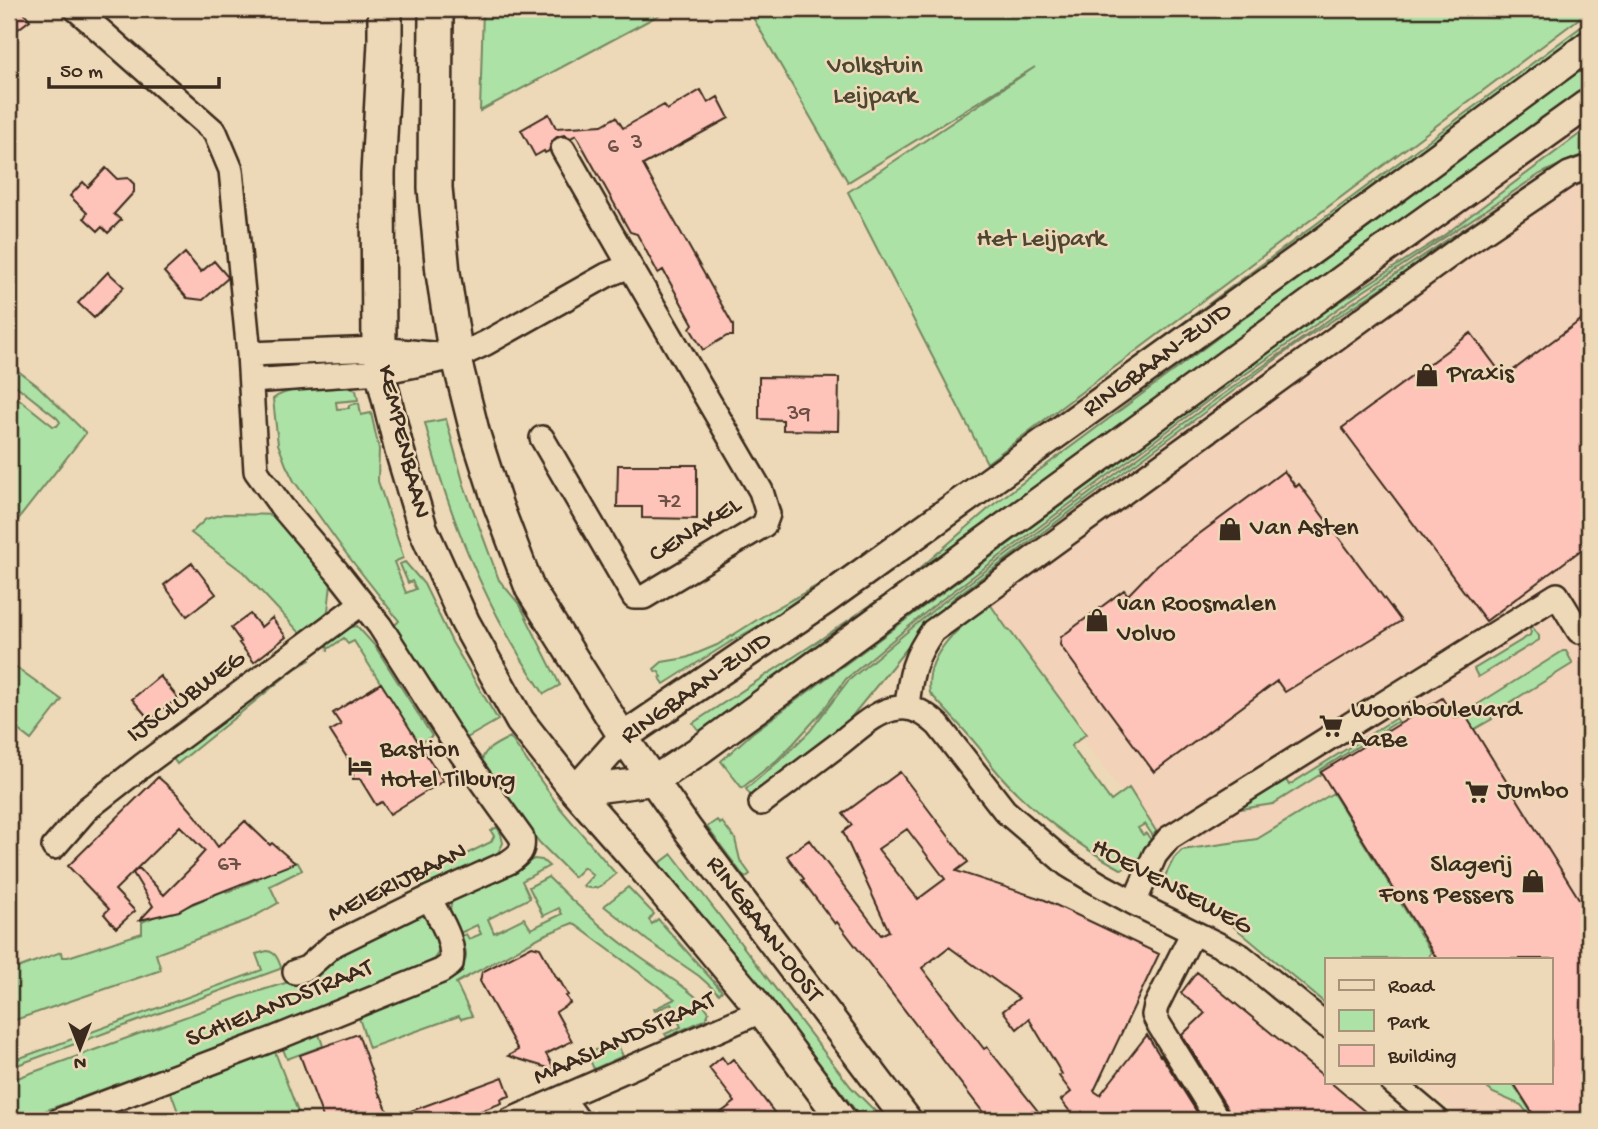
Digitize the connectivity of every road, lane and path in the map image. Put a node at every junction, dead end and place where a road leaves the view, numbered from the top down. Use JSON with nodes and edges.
{"nodes":[{"id":1,"x":76,"y":9,"type":"edge"},
{"id":2,"x":363,"y":9,"type":"edge"},
{"id":3,"x":385,"y":9,"type":"edge"},
{"id":4,"x":436,"y":9,"type":"edge"},
{"id":5,"x":385,"y":42,"type":"junction"},
{"id":6,"x":1589,"y":45,"type":"edge"},
{"id":7,"x":1586,"y":107,"type":"edge"},
{"id":8,"x":564,"y":149,"type":"dead end"},
{"id":9,"x":1589,"y":167,"type":"edge"},
{"id":10,"x":630,"y":266,"type":"junction"},
{"id":11,"x":249,"y":354,"type":"junction"},
{"id":12,"x":456,"y":357,"type":"junction"},
{"id":13,"x":380,"y":361,"type":"junction"},
{"id":14,"x":251,"y":381,"type":"junction"},
{"id":15,"x":542,"y":438,"type":"dead end"},
{"id":16,"x":362,"y":603,"type":"junction"},
{"id":17,"x":1589,"y":624,"type":"edge"},
{"id":18,"x":907,"y":707,"type":"junction"},
{"id":19,"x":623,"y":737,"type":"junction"},
{"id":20,"x":653,"y":781,"type":"junction"},
{"id":21,"x":575,"y":791,"type":"junction"},
{"id":22,"x":761,"y":803,"type":"dead end"},
{"id":23,"x":54,"y":847,"type":"dead end"},
{"id":24,"x":429,"y":898,"type":"junction"},
{"id":25,"x":1134,"y":903,"type":"junction"},
{"id":26,"x":1193,"y":932,"type":"junction"},
{"id":27,"x":295,"y":972,"type":"dead end"},
{"id":28,"x":761,"y":1011,"type":"junction"},
{"id":29,"x":1325,"y":1024,"type":"edge"},
{"id":30,"x":1394,"y":1084,"type":"edge"},
{"id":31,"x":562,"y":1098,"type":"junction"},
{"id":32,"x":60,"y":1120,"type":"edge"},
{"id":33,"x":512,"y":1120,"type":"edge"},
{"id":34,"x":578,"y":1120,"type":"edge"},
{"id":35,"x":842,"y":1120,"type":"edge"},
{"id":36,"x":907,"y":1120,"type":"edge"},
{"id":37,"x":1219,"y":1120,"type":"edge"},
{"id":38,"x":1437,"y":1120,"type":"edge"}],
"edges":[{"from":1,"to":11,"type":"street"},
{"from":2,"to":5,"type":"highway"},
{"from":3,"to":5,"type":"highway","name":"KEMPENBAAN"},
{"from":4,"to":12,"type":"highway"},
{"from":5,"to":13,"type":"highway","name":"KEMPENBAAN"},
{"from":6,"to":19,"type":"main road","name":"RINGBAAN-ZUID"},
{"from":7,"to":20,"type":"main road","name":"RINGBAAN-ZUID"},
{"from":8,"to":10,"type":"street","name":"CENAKEL"},
{"from":9,"to":18,"type":"street"},
{"from":10,"to":12,"type":"street"},
{"from":10,"to":15,"type":"street","name":"CENAKEL"},
{"from":11,"to":13,"type":"street"},
{"from":11,"to":14,"type":"street"},
{"from":12,"to":13,"type":"street"},
{"from":12,"to":19,"type":"main road"},
{"from":13,"to":14,"type":"street"},
{"from":13,"to":21,"type":"main road","name":"KEMPENBAAN"},
{"from":14,"to":16,"type":"street"},
{"from":16,"to":23,"type":"street","name":"IJSCLUBWEG"},
{"from":16,"to":24,"type":"street","name":"MEIERIJBAAN"},
{"from":17,"to":25,"type":"street"},
{"from":18,"to":22,"type":"street"},
{"from":18,"to":25,"type":"street","name":"HOEVENSEWEG"},
{"from":19,"to":20,"type":"main road","name":"RINGBAAN-OOST"},
{"from":19,"to":21,"type":"main road","name":"RINGBAAN-ZUID"},
{"from":20,"to":21,"type":"main road","name":"RINGBAAN-ZUID"},
{"from":20,"to":36,"type":"main road","name":"RINGBAAN-OOST"},
{"from":21,"to":28,"type":"main road","name":"RINGBAAN-OOST"},
{"from":24,"to":27,"type":"street","name":"MEIERIJBAAN"},
{"from":24,"to":32,"type":"street","name":"SCHIELANDSTRAAT"},
{"from":25,"to":26,"type":"street","name":"HOEVENSEWEG"},
{"from":26,"to":29,"type":"street","name":"HOEVENSEWEG"},
{"from":26,"to":37,"type":"street"},
{"from":28,"to":31,"type":"street","name":"MAASLANDSTRAAT"},
{"from":28,"to":35,"type":"main road","name":"RINGBAAN-OOST"},
{"from":30,"to":38,"type":"street"},
{"from":31,"to":33,"type":"street","name":"MAASLANDSTRAAT"},
{"from":31,"to":34,"type":"street"}]}
